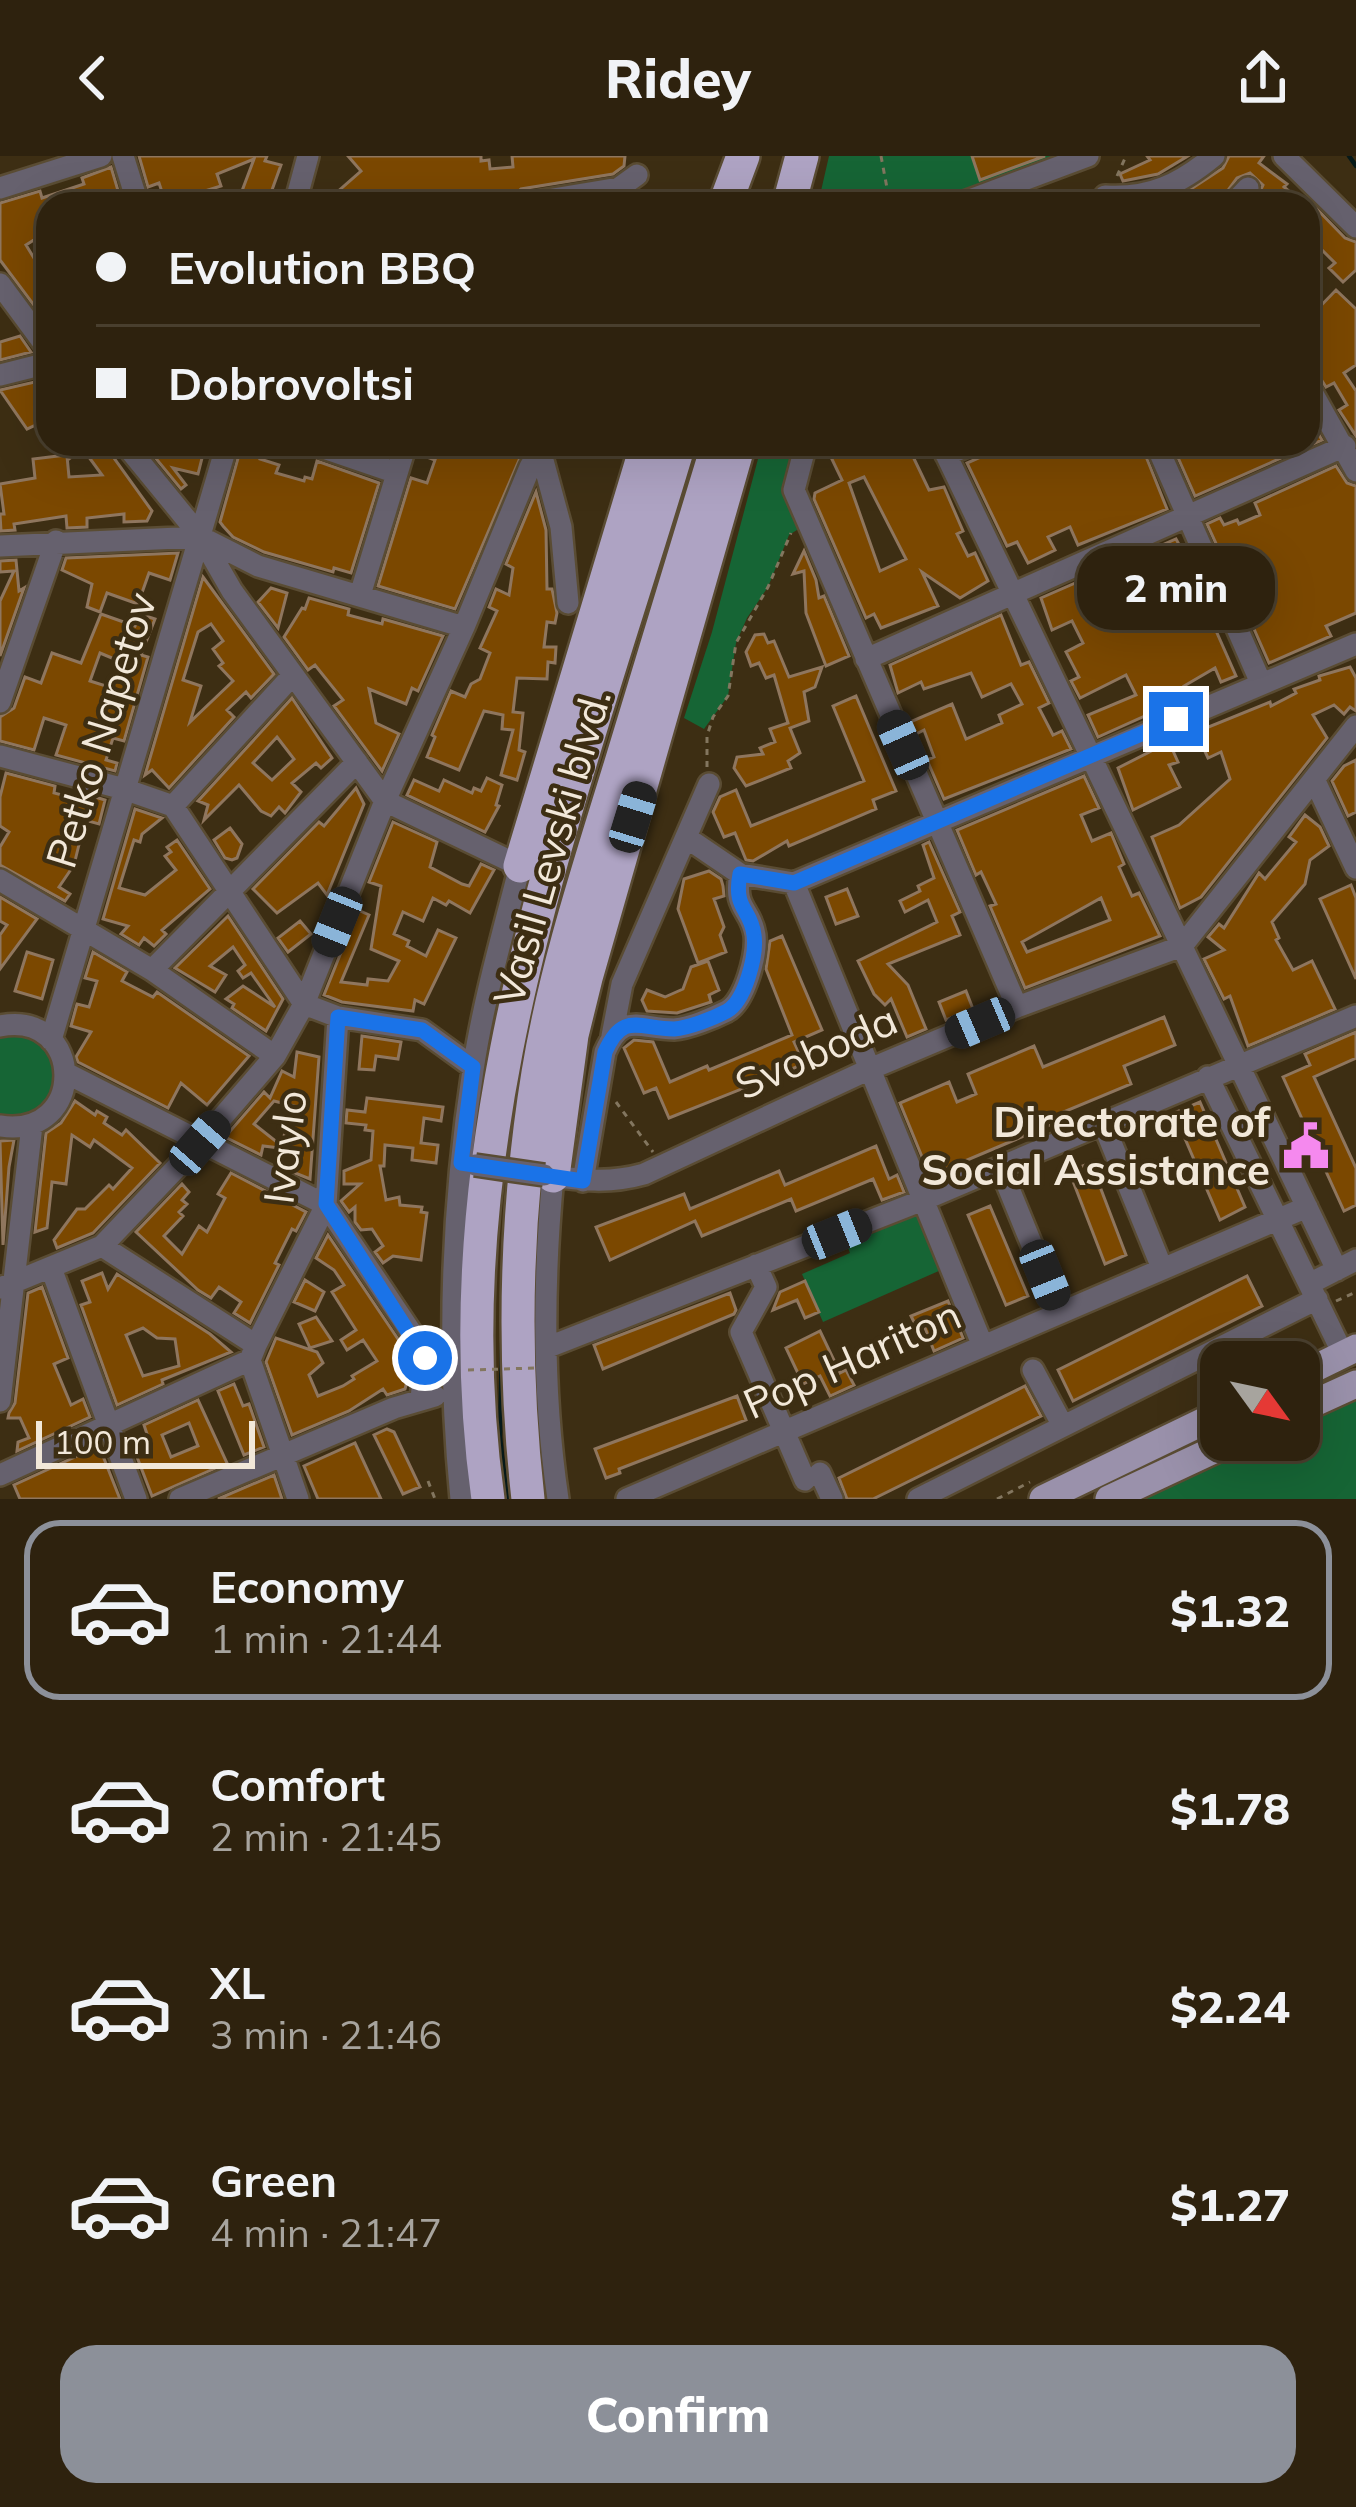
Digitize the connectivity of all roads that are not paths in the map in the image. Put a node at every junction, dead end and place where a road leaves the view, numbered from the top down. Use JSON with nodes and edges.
{"nodes":[{"id":1,"x":22,"y":156,"type":"edge"},
{"id":2,"x":101,"y":156,"type":"edge"},
{"id":3,"x":123,"y":156,"type":"edge"},
{"id":4,"x":308,"y":156,"type":"edge"},
{"id":5,"x":743,"y":156,"type":"edge"},
{"id":6,"x":761,"y":156,"type":"edge"},
{"id":7,"x":802,"y":156,"type":"edge"},
{"id":8,"x":1088,"y":156,"type":"edge"},
{"id":9,"x":1214,"y":156,"type":"edge"},
{"id":10,"x":1284,"y":156,"type":"edge"},
{"id":11,"x":637,"y":175,"type":"dead end"},
{"id":12,"x":32,"y":178,"type":"junction"},
{"id":13,"x":0,"y":188,"type":"edge"},
{"id":14,"x":135,"y":192,"type":"edge"},
{"id":15,"x":298,"y":192,"type":"edge"},
{"id":16,"x":595,"y":192,"type":"edge"},
{"id":17,"x":730,"y":192,"type":"edge"},
{"id":18,"x":751,"y":192,"type":"edge"},
{"id":19,"x":792,"y":192,"type":"edge"},
{"id":20,"x":991,"y":192,"type":"edge"},
{"id":21,"x":1156,"y":192,"type":"edge"},
{"id":22,"x":1356,"y":227,"type":"edge"},
{"id":23,"x":0,"y":284,"type":"edge"},
{"id":24,"x":36,"y":333,"type":"edge"},
{"id":25,"x":36,"y":366,"type":"edge"},
{"id":26,"x":0,"y":376,"type":"edge"},
{"id":27,"x":1320,"y":405,"type":"edge"},
{"id":28,"x":1345,"y":446,"type":"junction"},
{"id":29,"x":135,"y":456,"type":"edge"},
{"id":30,"x":224,"y":456,"type":"edge"},
{"id":31,"x":347,"y":456,"type":"edge"},
{"id":32,"x":402,"y":456,"type":"edge"},
{"id":33,"x":537,"y":456,"type":"edge"},
{"id":34,"x":544,"y":456,"type":"edge"},
{"id":35,"x":643,"y":456,"type":"edge"},
{"id":36,"x":675,"y":456,"type":"edge"},
{"id":37,"x":714,"y":456,"type":"edge"},
{"id":38,"x":737,"y":456,"type":"edge"},
{"id":39,"x":803,"y":456,"type":"edge"},
{"id":40,"x":947,"y":456,"type":"edge"},
{"id":41,"x":1161,"y":456,"type":"edge"},
{"id":42,"x":1356,"y":471,"type":"edge"},
{"id":43,"x":397,"y":473,"type":"junction"},
{"id":44,"x":1188,"y":518,"type":"junction"},
{"id":45,"x":200,"y":537,"type":"junction"},
{"id":46,"x":56,"y":541,"type":"junction"},
{"id":47,"x":0,"y":546,"type":"edge"},
{"id":48,"x":1013,"y":594,"type":"junction"},
{"id":49,"x":360,"y":595,"type":"junction"},
{"id":50,"x":568,"y":603,"type":"dead end"},
{"id":51,"x":464,"y":627,"type":"junction"},
{"id":52,"x":1356,"y":644,"type":"edge"},
{"id":53,"x":866,"y":659,"type":"junction"},
{"id":54,"x":292,"y":676,"type":"junction"},
{"id":55,"x":1261,"y":683,"type":"junction"},
{"id":56,"x":0,"y":702,"type":"edge"},
{"id":57,"x":1356,"y":726,"type":"edge"},
{"id":58,"x":1091,"y":756,"type":"junction"},
{"id":59,"x":0,"y":757,"type":"edge"},
{"id":60,"x":357,"y":762,"type":"junction"},
{"id":61,"x":1314,"y":779,"type":"junction"},
{"id":62,"x":710,"y":784,"type":"road end"},
{"id":63,"x":124,"y":789,"type":"junction"},
{"id":64,"x":385,"y":800,"type":"junction"},
{"id":65,"x":172,"y":806,"type":"junction"},
{"id":66,"x":937,"y":824,"type":"junction"},
{"id":67,"x":687,"y":838,"type":"junction"},
{"id":68,"x":520,"y":866,"type":"junction"},
{"id":69,"x":1356,"y":868,"type":"edge"},
{"id":70,"x":740,"y":874,"type":"junction"},
{"id":71,"x":0,"y":880,"type":"edge"},
{"id":72,"x":794,"y":883,"type":"junction"},
{"id":73,"x":231,"y":889,"type":"junction"},
{"id":74,"x":81,"y":929,"type":"junction"},
{"id":75,"x":1182,"y":946,"type":"junction"},
{"id":76,"x":152,"y":970,"type":"junction"},
{"id":77,"x":304,"y":1004,"type":"junction"},
{"id":78,"x":1017,"y":1007,"type":"junction"},
{"id":79,"x":1356,"y":1016,"type":"edge"},
{"id":80,"x":338,"y":1017,"type":"junction"},
{"id":81,"x":0,"y":1026,"type":"edge"},
{"id":82,"x":612,"y":1036,"type":"junction"},
{"id":83,"x":51,"y":1040,"type":"junction"},
{"id":84,"x":275,"y":1056,"type":"junction"},
{"id":85,"x":1239,"y":1065,"type":"junction"},
{"id":86,"x":473,"y":1067,"type":"junction"},
{"id":87,"x":870,"y":1069,"type":"junction"},
{"id":88,"x":66,"y":1073,"type":"junction"},
{"id":89,"x":1208,"y":1078,"type":"junction"},
{"id":90,"x":1103,"y":1123,"type":"junction"},
{"id":91,"x":32,"y":1125,"type":"junction"},
{"id":92,"x":0,"y":1126,"type":"edge"},
{"id":93,"x":200,"y":1143,"type":"junction"},
{"id":94,"x":468,"y":1164,"type":"junction"},
{"id":95,"x":1000,"y":1167,"type":"junction"},
{"id":96,"x":560,"y":1178,"type":"junction"},
{"id":97,"x":923,"y":1200,"type":"junction"},
{"id":98,"x":326,"y":1204,"type":"junction"},
{"id":99,"x":1307,"y":1207,"type":"junction"},
{"id":100,"x":1278,"y":1219,"type":"junction"},
{"id":101,"x":102,"y":1246,"type":"junction"},
{"id":102,"x":757,"y":1265,"type":"junction"},
{"id":103,"x":1347,"y":1265,"type":"edge"},
{"id":104,"x":51,"y":1268,"type":"junction"},
{"id":105,"x":1162,"y":1268,"type":"junction"},
{"id":106,"x":7,"y":1285,"type":"edge"},
{"id":107,"x":1316,"y":1297,"type":"junction"},
{"id":108,"x":1059,"y":1311,"type":"junction"},
{"id":109,"x":982,"y":1344,"type":"junction"},
{"id":110,"x":1350,"y":1351,"type":"edge"},
{"id":111,"x":253,"y":1352,"type":"junction"},
{"id":112,"x":541,"y":1358,"type":"junction"},
{"id":113,"x":1320,"y":1366,"type":"edge"},
{"id":114,"x":1033,"y":1370,"type":"dead end"},
{"id":115,"x":1356,"y":1384,"type":"edge"},
{"id":116,"x":454,"y":1393,"type":"junction"},
{"id":117,"x":421,"y":1399,"type":"junction"},
{"id":118,"x":1320,"y":1400,"type":"edge"},
{"id":119,"x":0,"y":1401,"type":"edge"},
{"id":120,"x":1200,"y":1423,"type":"edge"},
{"id":121,"x":106,"y":1424,"type":"junction"},
{"id":122,"x":1063,"y":1426,"type":"junction"},
{"id":123,"x":785,"y":1432,"type":"junction"},
{"id":124,"x":284,"y":1456,"type":"junction"},
{"id":125,"x":1200,"y":1456,"type":"edge"},
{"id":126,"x":0,"y":1474,"type":"edge"},
{"id":127,"x":136,"y":1499,"type":"edge"},
{"id":128,"x":180,"y":1499,"type":"edge"},
{"id":129,"x":298,"y":1499,"type":"edge"},
{"id":130,"x":461,"y":1499,"type":"edge"},
{"id":131,"x":488,"y":1499,"type":"edge"},
{"id":132,"x":527,"y":1499,"type":"edge"},
{"id":133,"x":559,"y":1499,"type":"edge"},
{"id":134,"x":627,"y":1499,"type":"edge"},
{"id":135,"x":832,"y":1499,"type":"edge"},
{"id":136,"x":918,"y":1499,"type":"edge"},
{"id":137,"x":1043,"y":1499,"type":"edge"},
{"id":138,"x":1109,"y":1499,"type":"edge"}],
"edges":[{"from":1,"to":12,"type":"street"},
{"from":2,"to":12,"type":"street"},
{"from":3,"to":14,"type":"street"},
{"from":4,"to":15,"type":"street"},
{"from":5,"to":17,"type":"highway"},
{"from":6,"to":18,"type":"highway"},
{"from":7,"to":19,"type":"highway"},
{"from":8,"to":20,"type":"street"},
{"from":9,"to":21,"type":"street"},
{"from":10,"to":22,"type":"street"},
{"from":11,"to":16,"type":"street"},
{"from":12,"to":13,"type":"street"},
{"from":23,"to":24,"type":"street"},
{"from":25,"to":26,"type":"street"},
{"from":27,"to":28,"type":"street"},
{"from":28,"to":42,"type":"street"},
{"from":28,"to":44,"type":"street"},
{"from":29,"to":45,"type":"street"},
{"from":30,"to":45,"type":"street","name":"Petko Napetov"},
{"from":31,"to":43,"type":"street"},
{"from":32,"to":43,"type":"street"},
{"from":33,"to":51,"type":"street"},
{"from":34,"to":50,"type":"street"},
{"from":35,"to":68,"type":"highway"},
{"from":36,"to":131,"type":"highway","name":"Vasil Levski blvd."},
{"from":37,"to":132,"type":"highway","name":"Vasil Levski blvd."},
{"from":38,"to":96,"type":"highway"},
{"from":39,"to":53,"type":"street"},
{"from":40,"to":48,"type":"street"},
{"from":41,"to":44,"type":"street"},
{"from":43,"to":49,"type":"street"},
{"from":44,"to":48,"type":"street"},
{"from":44,"to":55,"type":"street"},
{"from":45,"to":46,"type":"street"},
{"from":45,"to":49,"type":"street"},
{"from":45,"to":54,"type":"street"},
{"from":45,"to":63,"type":"street","name":"Petko Napetov"},
{"from":46,"to":47,"type":"street"},
{"from":46,"to":56,"type":"street"},
{"from":48,"to":53,"type":"street"},
{"from":48,"to":58,"type":"street"},
{"from":49,"to":51,"type":"street"},
{"from":51,"to":64,"type":"street"},
{"from":52,"to":55,"type":"street"},
{"from":53,"to":66,"type":"street"},
{"from":54,"to":60,"type":"street"},
{"from":54,"to":65,"type":"street"},
{"from":55,"to":58,"type":"street"},
{"from":57,"to":61,"type":"street"},
{"from":58,"to":66,"type":"street"},
{"from":58,"to":75,"type":"street"},
{"from":59,"to":63,"type":"street"},
{"from":60,"to":64,"type":"street"},
{"from":60,"to":73,"type":"street"},
{"from":61,"to":69,"type":"street"},
{"from":61,"to":75,"type":"street"},
{"from":62,"to":67,"type":"street"},
{"from":63,"to":65,"type":"street"},
{"from":63,"to":74,"type":"street","name":"Petko Napetov"},
{"from":64,"to":68,"type":"street"},
{"from":64,"to":77,"type":"street"},
{"from":65,"to":73,"type":"street"},
{"from":66,"to":72,"type":"street"},
{"from":66,"to":78,"type":"street"},
{"from":67,"to":70,"type":"street"},
{"from":67,"to":82,"type":"street"},
{"from":68,"to":86,"type":"street"},
{"from":70,"to":72,"type":"street"},
{"from":70,"to":82,"type":"street"},
{"from":71,"to":74,"type":"street"},
{"from":72,"to":87,"type":"street"},
{"from":73,"to":76,"type":"street"},
{"from":73,"to":77,"type":"street"},
{"from":74,"to":76,"type":"street"},
{"from":74,"to":83,"type":"street","name":"Petko Napetov"},
{"from":75,"to":78,"type":"street","name":"Svoboda"},
{"from":75,"to":85,"type":"street"},
{"from":76,"to":84,"type":"street"},
{"from":77,"to":80,"type":"street"},
{"from":77,"to":84,"type":"street"},
{"from":78,"to":87,"type":"street","name":"Svoboda"},
{"from":79,"to":85,"type":"street"},
{"from":80,"to":86,"type":"street"},
{"from":80,"to":98,"type":"street","name":"Ivaylo"},
{"from":81,"to":83,"type":"street"},
{"from":82,"to":96,"type":"street"},
{"from":83,"to":88,"type":"street"},
{"from":84,"to":93,"type":"street"},
{"from":85,"to":89,"type":"street"},
{"from":85,"to":99,"type":"street"},
{"from":86,"to":94,"type":"street"},
{"from":87,"to":96,"type":"street","name":"Svoboda"},
{"from":87,"to":97,"type":"street"},
{"from":88,"to":91,"type":"street"},
{"from":88,"to":93,"type":"street"},
{"from":89,"to":90,"type":"street"},
{"from":89,"to":100,"type":"street"},
{"from":90,"to":95,"type":"street"},
{"from":90,"to":105,"type":"street"},
{"from":91,"to":92,"type":"street"},
{"from":91,"to":106,"type":"street"},
{"from":93,"to":98,"type":"street"},
{"from":93,"to":101,"type":"street"},
{"from":94,"to":96,"type":"street","name":"Svoboda","bridge":true},
{"from":94,"to":116,"type":"street"},
{"from":95,"to":97,"type":"street"},
{"from":95,"to":108,"type":"street"},
{"from":96,"to":112,"type":"street"},
{"from":97,"to":102,"type":"street"},
{"from":97,"to":109,"type":"street"},
{"from":98,"to":111,"type":"street","name":"Ivaylo"},
{"from":98,"to":117,"type":"street"},
{"from":99,"to":100,"type":"street","name":"Pop Hariton"},
{"from":99,"to":103,"type":"street"},
{"from":100,"to":105,"type":"street","name":"Pop Hariton"},
{"from":100,"to":107,"type":"street"},
{"from":101,"to":104,"type":"street"},
{"from":101,"to":111,"type":"street"},
{"from":102,"to":112,"type":"street"},
{"from":102,"to":123,"type":"street"},
{"from":103,"to":107,"type":"street"},
{"from":104,"to":106,"type":"street"},
{"from":104,"to":121,"type":"street"},
{"from":105,"to":108,"type":"street","name":"Pop Hariton"},
{"from":106,"to":119,"type":"street"},
{"from":107,"to":110,"type":"street"},
{"from":107,"to":122,"type":"street"},
{"from":108,"to":109,"type":"street","name":"Pop Hariton"},
{"from":109,"to":123,"type":"street","name":"Pop Hariton"},
{"from":110,"to":113,"type":"main road"},
{"from":111,"to":121,"type":"street"},
{"from":111,"to":124,"type":"street"},
{"from":112,"to":133,"type":"street"},
{"from":114,"to":122,"type":"street"},
{"from":115,"to":118,"type":"main road"},
{"from":116,"to":117,"type":"street"},
{"from":116,"to":130,"type":"street"},
{"from":117,"to":124,"type":"street"},
{"from":120,"to":137,"type":"main road"},
{"from":121,"to":126,"type":"street"},
{"from":121,"to":127,"type":"street"},
{"from":122,"to":136,"type":"street"},
{"from":123,"to":134,"type":"street","name":"Pop Hariton"},
{"from":123,"to":135,"type":"street"},
{"from":124,"to":128,"type":"street"},
{"from":124,"to":129,"type":"street"},
{"from":125,"to":138,"type":"main road"}]}
